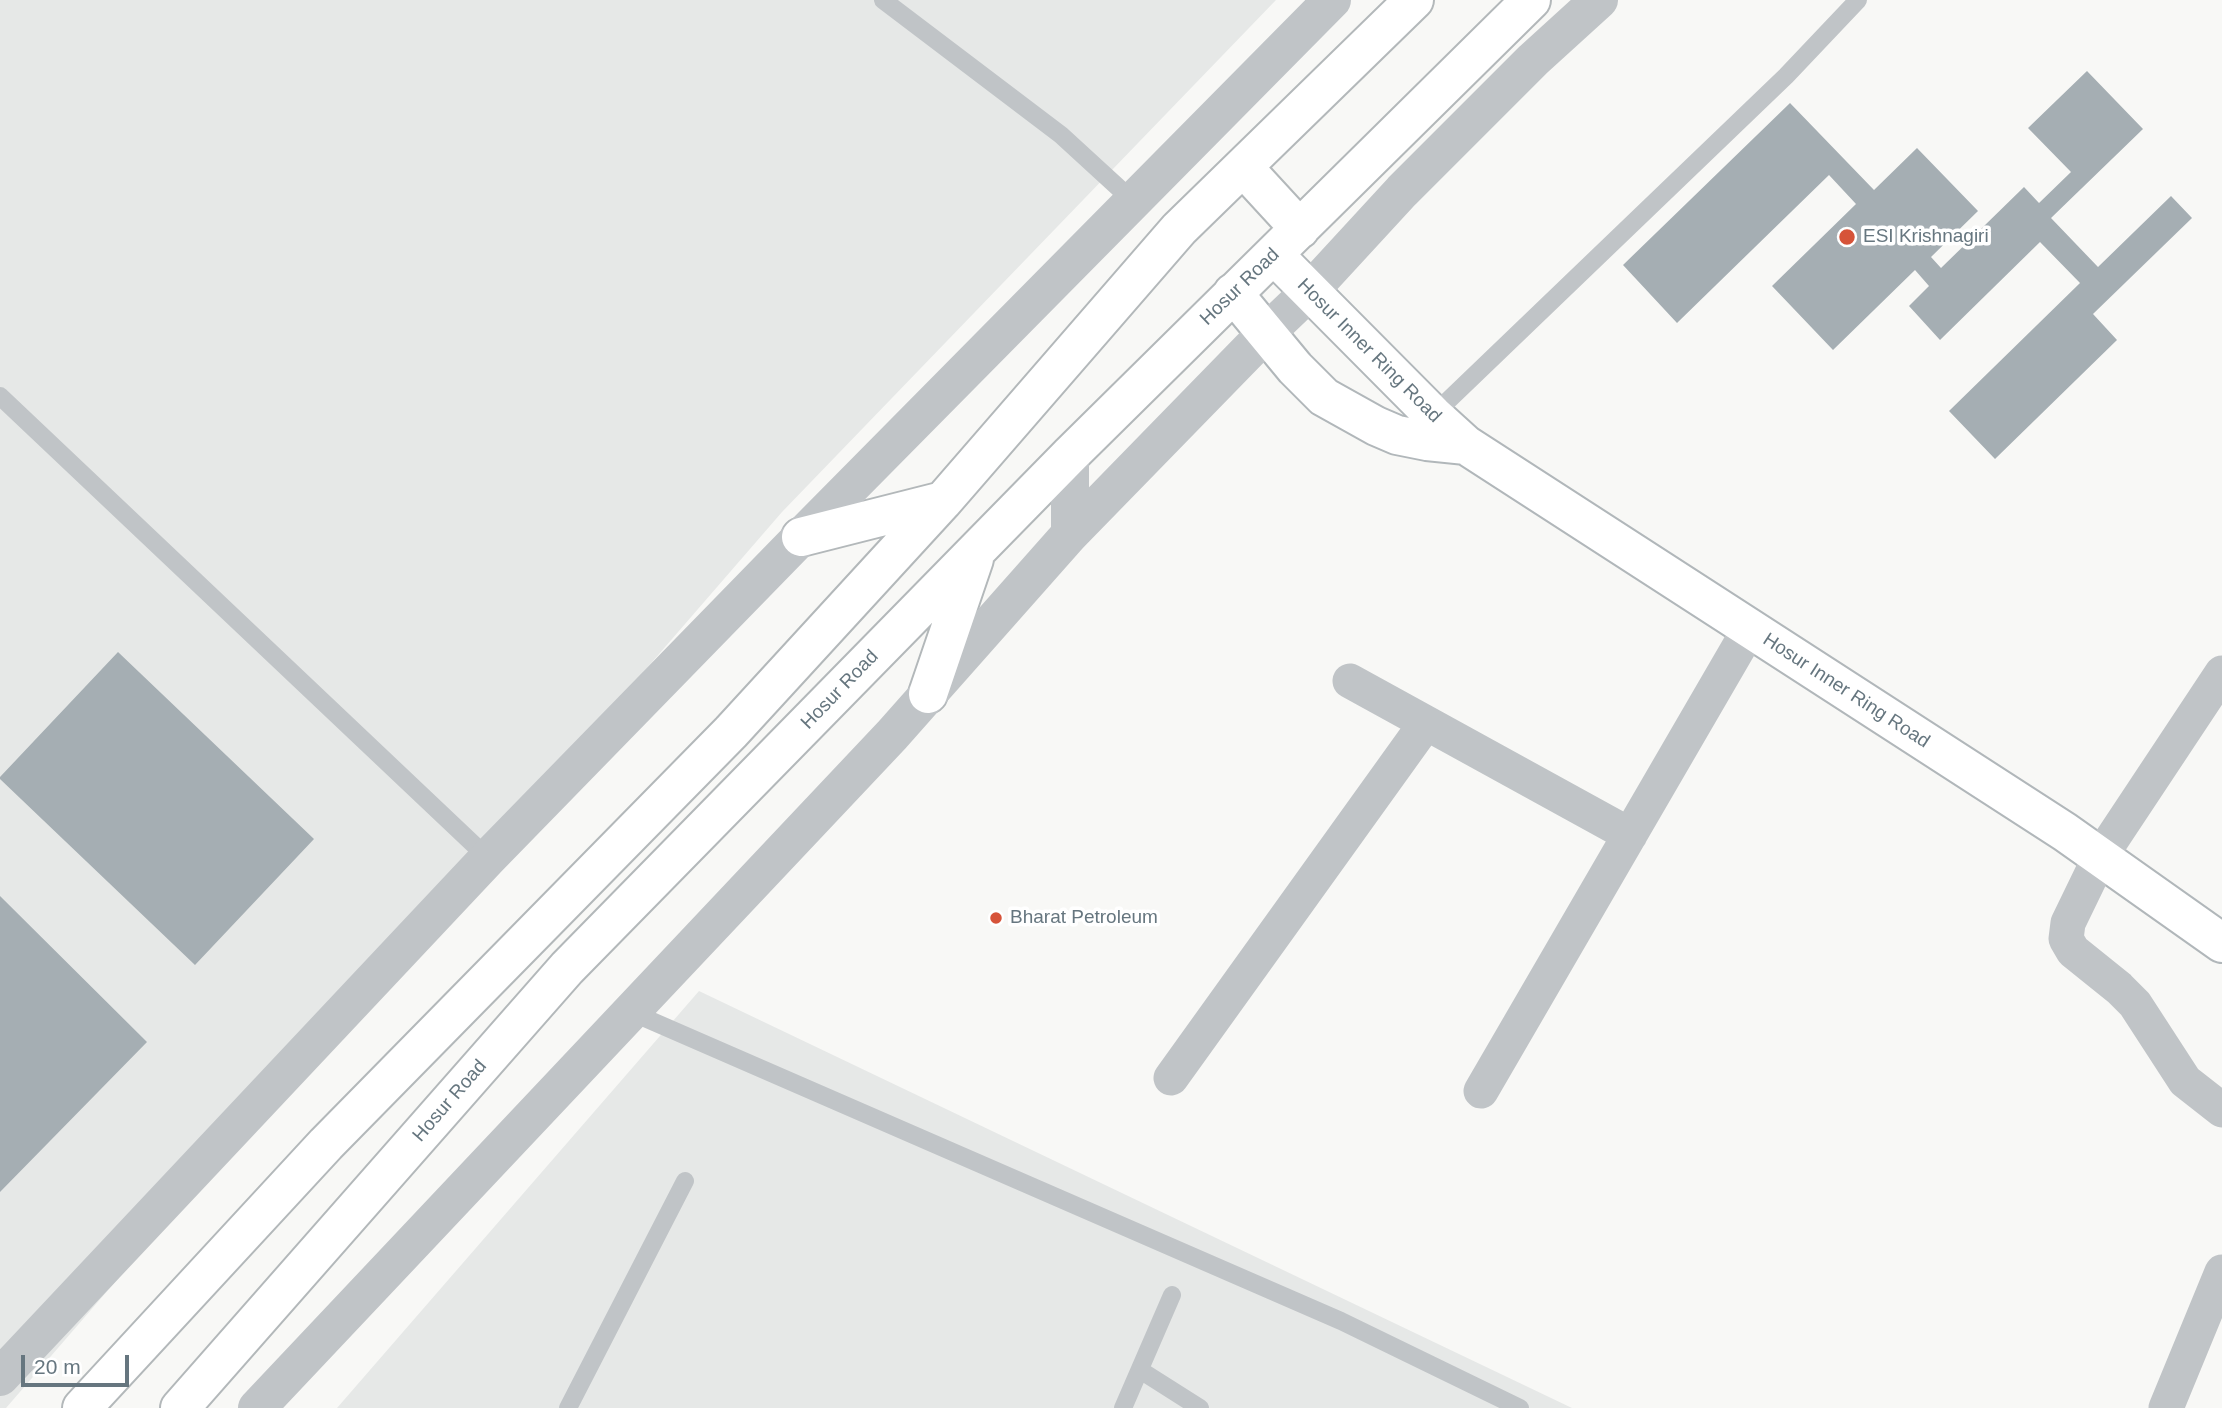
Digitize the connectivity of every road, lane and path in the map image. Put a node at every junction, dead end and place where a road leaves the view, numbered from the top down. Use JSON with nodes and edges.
{"nodes":[{"id":1,"x":883,"y":0,"type":"edge"},
{"id":2,"x":1332,"y":0,"type":"edge"},
{"id":3,"x":1414,"y":0,"type":"edge"},
{"id":4,"x":1531,"y":0,"type":"edge"},
{"id":5,"x":1599,"y":0,"type":"edge"},
{"id":6,"x":1858,"y":0,"type":"edge"},
{"id":7,"x":1243,"y":167,"type":"junction"},
{"id":8,"x":1133,"y":201,"type":"junction"},
{"id":9,"x":1287,"y":242,"type":"junction"},
{"id":10,"x":1309,"y":292,"type":"junction"},
{"id":11,"x":1233,"y":293,"type":"junction"},
{"id":12,"x":1265,"y":334,"type":"junction"},
{"id":13,"x":0,"y":396,"type":"edge"},
{"id":14,"x":1433,"y":415,"type":"junction"},
{"id":15,"x":1466,"y":446,"type":"junction"},
{"id":16,"x":1070,"y":455,"type":"junction"},
{"id":17,"x":943,"y":501,"type":"junction"},
{"id":18,"x":1070,"y":534,"type":"junction"},
{"id":19,"x":801,"y":537,"type":"junction"},
{"id":20,"x":977,"y":550,"type":"junction"},
{"id":21,"x":1750,"y":628,"type":"junction"},
{"id":22,"x":2222,"y":673,"type":"edge"},
{"id":23,"x":1350,"y":681,"type":"dead end"},
{"id":24,"x":928,"y":694,"type":"junction"},
{"id":25,"x":1426,"y":723,"type":"junction"},
{"id":26,"x":1630,"y":835,"type":"junction"},
{"id":27,"x":2100,"y":857,"type":"junction"},
{"id":28,"x":488,"y":858,"type":"junction"},
{"id":29,"x":2222,"y":943,"type":"edge"},
{"id":30,"x":631,"y":1012,"type":"junction"},
{"id":31,"x":1171,"y":1078,"type":"dead end"},
{"id":32,"x":1480,"y":1091,"type":"dead end"},
{"id":33,"x":2222,"y":1110,"type":"edge"},
{"id":34,"x":685,"y":1181,"type":"dead end"},
{"id":35,"x":2222,"y":1272,"type":"edge"},
{"id":36,"x":1172,"y":1295,"type":"dead end"},
{"id":37,"x":1140,"y":1370,"type":"junction"},
{"id":38,"x":0,"y":1377,"type":"edge"},
{"id":39,"x":82,"y":1408,"type":"edge"},
{"id":40,"x":180,"y":1408,"type":"edge"},
{"id":41,"x":257,"y":1408,"type":"edge"},
{"id":42,"x":568,"y":1408,"type":"edge"},
{"id":43,"x":1122,"y":1408,"type":"edge"},
{"id":44,"x":1200,"y":1408,"type":"edge"},
{"id":45,"x":1520,"y":1408,"type":"edge"},
{"id":46,"x":2166,"y":1408,"type":"edge"}],
"edges":[{"from":1,"to":8,"type":"lane"},
{"from":2,"to":8,"type":"street"},
{"from":3,"to":7,"type":"main road"},
{"from":4,"to":9,"type":"main road","name":"Hosur Road"},
{"from":5,"to":10,"type":"street"},
{"from":6,"to":14,"type":"lane"},
{"from":7,"to":9,"type":"main road","name":"Hosur Inner Ring Road"},
{"from":7,"to":17,"type":"main road"},
{"from":8,"to":19,"type":"street"},
{"from":9,"to":10,"type":"main road","name":"Hosur Inner Ring Road"},
{"from":9,"to":11,"type":"main road","name":"Hosur Road"},
{"from":10,"to":12,"type":"street"},
{"from":10,"to":14,"type":"main road","name":"Hosur Inner Ring Road"},
{"from":11,"to":12,"type":"main road","name":"Hosur Inner Ring Road"},
{"from":11,"to":16,"type":"main road","name":"Hosur Road"},
{"from":12,"to":15,"type":"main road","name":"Hosur Inner Ring Road"},
{"from":12,"to":18,"type":"street"},
{"from":13,"to":28,"type":"lane"},
{"from":14,"to":15,"type":"main road","name":"Hosur Inner Ring Road"},
{"from":15,"to":21,"type":"main road","name":"Hosur Inner Ring Road"},
{"from":16,"to":18,"type":"street"},
{"from":16,"to":20,"type":"main road","name":"Hosur Road"},
{"from":17,"to":19,"type":"main road"},
{"from":17,"to":39,"type":"main road"},
{"from":18,"to":24,"type":"street"},
{"from":19,"to":28,"type":"street"},
{"from":20,"to":24,"type":"main road"},
{"from":20,"to":40,"type":"main road","name":"Hosur Road"},
{"from":21,"to":26,"type":"street"},
{"from":21,"to":27,"type":"main road","name":"Hosur Inner Ring Road"},
{"from":22,"to":27,"type":"street"},
{"from":23,"to":25,"type":"street"},
{"from":24,"to":30,"type":"street"},
{"from":25,"to":26,"type":"street"},
{"from":25,"to":31,"type":"street"},
{"from":26,"to":32,"type":"street"},
{"from":27,"to":29,"type":"main road","name":"Hosur Inner Ring Road"},
{"from":27,"to":33,"type":"street"},
{"from":28,"to":38,"type":"street"},
{"from":30,"to":41,"type":"street"},
{"from":30,"to":45,"type":"lane"},
{"from":34,"to":42,"type":"lane"},
{"from":35,"to":46,"type":"street"},
{"from":36,"to":37,"type":"lane"},
{"from":37,"to":43,"type":"lane"},
{"from":37,"to":44,"type":"lane"}]}
